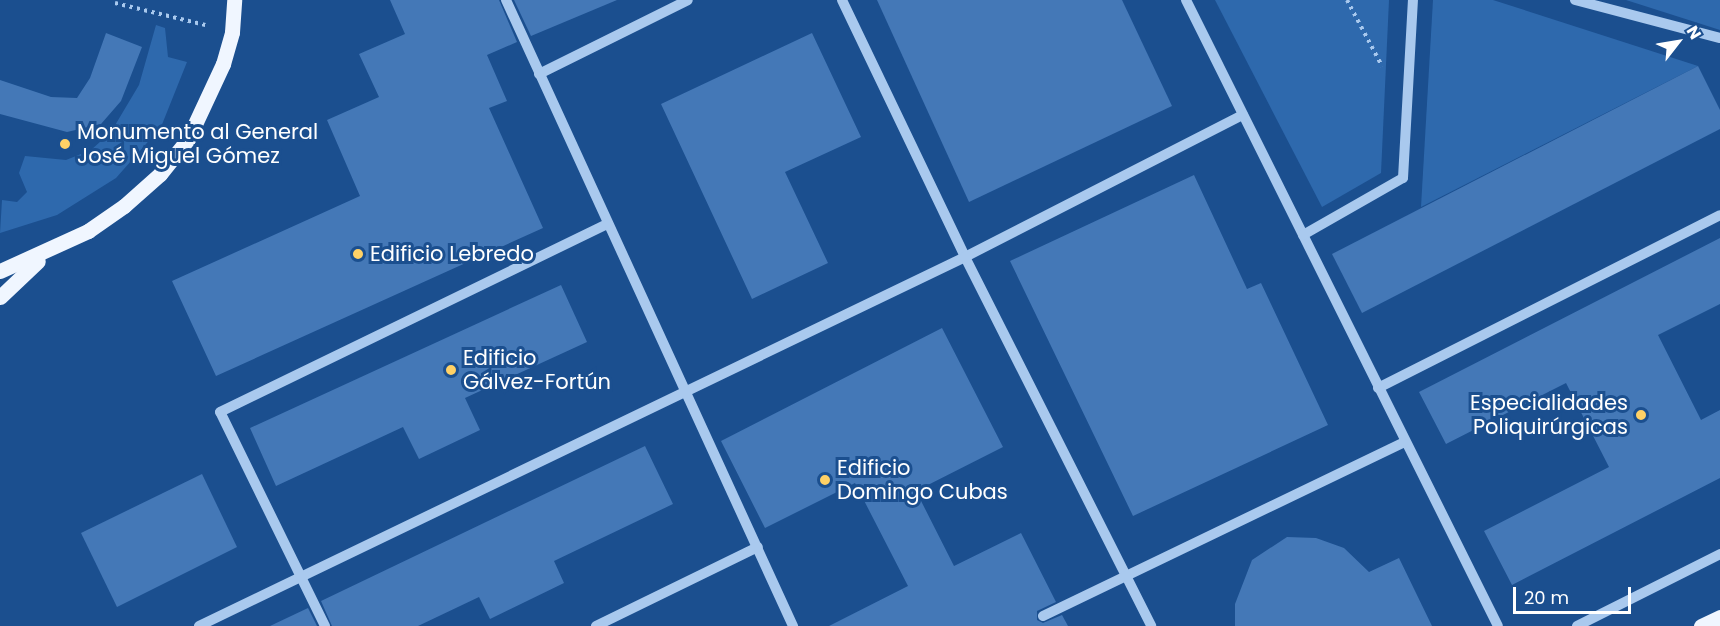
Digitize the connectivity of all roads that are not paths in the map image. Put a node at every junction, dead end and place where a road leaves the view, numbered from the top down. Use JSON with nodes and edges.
{"nodes":[{"id":1,"x":234,"y":0,"type":"edge"},
{"id":2,"x":506,"y":0,"type":"edge"},
{"id":3,"x":688,"y":0,"type":"edge"},
{"id":4,"x":842,"y":0,"type":"edge"},
{"id":5,"x":1186,"y":0,"type":"edge"},
{"id":6,"x":1413,"y":0,"type":"edge"},
{"id":7,"x":1575,"y":0,"type":"edge"},
{"id":8,"x":1720,"y":38,"type":"edge"},
{"id":9,"x":539,"y":74,"type":"junction"},
{"id":10,"x":1243,"y":115,"type":"junction"},
{"id":11,"x":1720,"y":215,"type":"edge"},
{"id":12,"x":608,"y":224,"type":"junction"},
{"id":13,"x":1303,"y":236,"type":"junction"},
{"id":14,"x":52,"y":250,"type":"junction"},
{"id":15,"x":964,"y":257,"type":"junction"},
{"id":16,"x":0,"y":271,"type":"edge"},
{"id":17,"x":0,"y":297,"type":"edge"},
{"id":18,"x":1378,"y":388,"type":"junction"},
{"id":19,"x":684,"y":390,"type":"junction"},
{"id":20,"x":1403,"y":443,"type":"junction"},
{"id":21,"x":758,"y":547,"type":"junction"},
{"id":22,"x":1720,"y":554,"type":"edge"},
{"id":23,"x":301,"y":576,"type":"junction"},
{"id":24,"x":1125,"y":576,"type":"junction"},
{"id":25,"x":1043,"y":616,"type":"dead end"},
{"id":26,"x":1720,"y":617,"type":"edge"},
{"id":27,"x":199,"y":626,"type":"edge"},
{"id":28,"x":325,"y":626,"type":"edge"},
{"id":29,"x":596,"y":626,"type":"edge"},
{"id":30,"x":793,"y":626,"type":"edge"},
{"id":31,"x":1151,"y":626,"type":"edge"},
{"id":32,"x":1498,"y":626,"type":"edge"},
{"id":33,"x":1577,"y":626,"type":"edge"},
{"id":34,"x":1701,"y":626,"type":"edge"}],
"edges":[{"from":1,"to":14,"type":"main road"},
{"from":2,"to":9,"type":"lane"},
{"from":3,"to":9,"type":"lane"},
{"from":4,"to":15,"type":"lane"},
{"from":5,"to":10,"type":"lane"},
{"from":6,"to":13,"type":"lane"},
{"from":7,"to":8,"type":"lane"},
{"from":9,"to":12,"type":"lane"},
{"from":10,"to":13,"type":"lane"},
{"from":10,"to":15,"type":"lane"},
{"from":11,"to":18,"type":"lane"},
{"from":12,"to":19,"type":"lane"},
{"from":12,"to":23,"type":"lane"},
{"from":13,"to":18,"type":"lane"},
{"from":14,"to":16,"type":"main road"},
{"from":14,"to":17,"type":"main road"},
{"from":15,"to":19,"type":"lane"},
{"from":15,"to":24,"type":"lane"},
{"from":18,"to":20,"type":"lane"},
{"from":19,"to":21,"type":"lane"},
{"from":19,"to":23,"type":"lane"},
{"from":20,"to":24,"type":"lane"},
{"from":20,"to":32,"type":"lane"},
{"from":21,"to":29,"type":"lane"},
{"from":21,"to":30,"type":"lane"},
{"from":22,"to":33,"type":"lane"},
{"from":23,"to":27,"type":"lane"},
{"from":23,"to":28,"type":"lane"},
{"from":24,"to":25,"type":"lane"},
{"from":24,"to":31,"type":"lane"},
{"from":26,"to":34,"type":"main road"}]}
